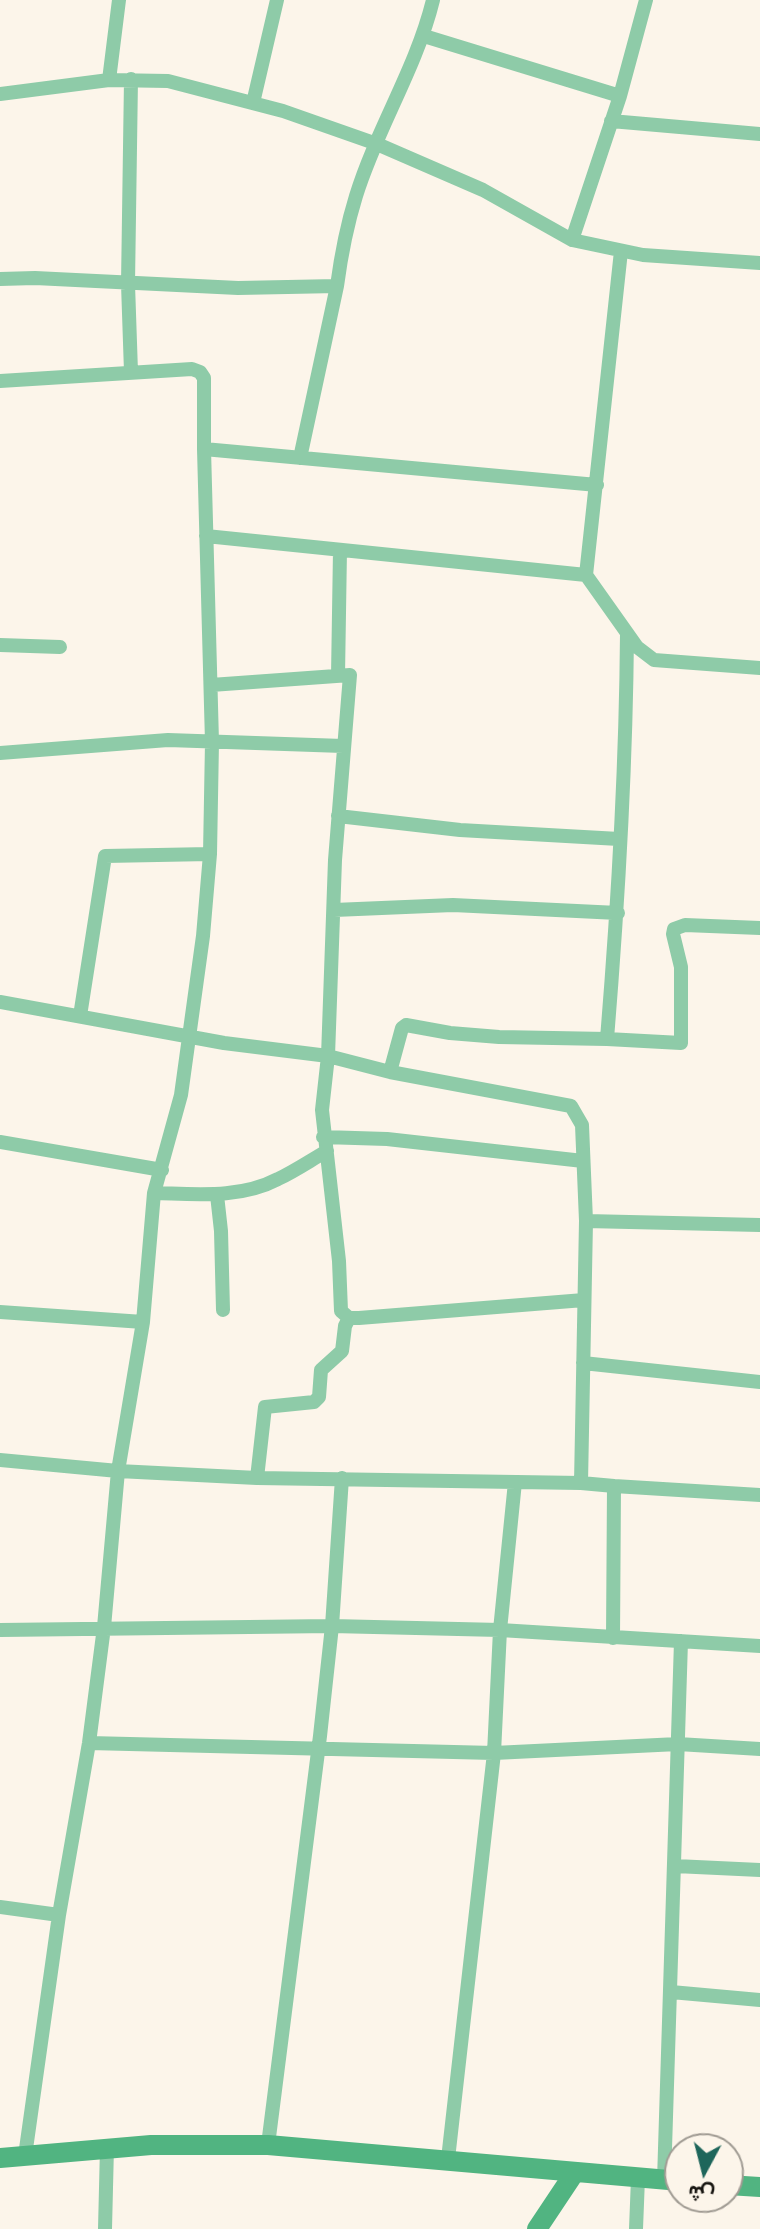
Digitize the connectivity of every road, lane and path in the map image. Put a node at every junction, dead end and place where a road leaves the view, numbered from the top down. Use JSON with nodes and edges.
{"nodes":[{"id":1,"x":119,"y":0,"type":"edge"},
{"id":2,"x":277,"y":0,"type":"edge"},
{"id":3,"x":433,"y":0,"type":"edge"},
{"id":4,"x":646,"y":0,"type":"edge"},
{"id":5,"x":424,"y":36,"type":"junction"},
{"id":6,"x":131,"y":79,"type":"junction"},
{"id":7,"x":109,"y":80,"type":"junction"},
{"id":8,"x":0,"y":94,"type":"edge"},
{"id":9,"x":620,"y":96,"type":"junction"},
{"id":10,"x":253,"y":103,"type":"junction"},
{"id":11,"x":611,"y":121,"type":"junction"},
{"id":12,"x":760,"y":134,"type":"edge"},
{"id":13,"x":377,"y":144,"type":"junction"},
{"id":14,"x":572,"y":240,"type":"junction"},
{"id":15,"x":621,"y":251,"type":"junction"},
{"id":16,"x":760,"y":263,"type":"edge"},
{"id":17,"x":0,"y":279,"type":"edge"},
{"id":18,"x":128,"y":284,"type":"junction"},
{"id":19,"x":337,"y":286,"type":"junction"},
{"id":20,"x":131,"y":372,"type":"junction"},
{"id":21,"x":0,"y":381,"type":"edge"},
{"id":22,"x":204,"y":449,"type":"junction"},
{"id":23,"x":300,"y":458,"type":"junction"},
{"id":24,"x":597,"y":485,"type":"junction"},
{"id":25,"x":206,"y":536,"type":"junction"},
{"id":26,"x":340,"y":550,"type":"junction"},
{"id":27,"x":586,"y":575,"type":"junction"},
{"id":28,"x":627,"y":634,"type":"junction"},
{"id":29,"x":0,"y":645,"type":"edge"},
{"id":30,"x":60,"y":647,"type":"dead end"},
{"id":31,"x":760,"y":668,"type":"edge"},
{"id":32,"x":338,"y":676,"type":"junction"},
{"id":33,"x":211,"y":685,"type":"junction"},
{"id":34,"x":212,"y":742,"type":"junction"},
{"id":35,"x":343,"y":746,"type":"junction"},
{"id":36,"x":0,"y":753,"type":"edge"},
{"id":37,"x":338,"y":816,"type":"junction"},
{"id":38,"x":619,"y":839,"type":"junction"},
{"id":39,"x":210,"y":854,"type":"junction"},
{"id":40,"x":334,"y":910,"type":"junction"},
{"id":41,"x":618,"y":913,"type":"junction"},
{"id":42,"x":760,"y":928,"type":"edge"},
{"id":43,"x":0,"y":1002,"type":"edge"},
{"id":44,"x":80,"y":1016,"type":"junction"},
{"id":45,"x":189,"y":1036,"type":"junction"},
{"id":46,"x":607,"y":1039,"type":"junction"},
{"id":47,"x":328,"y":1056,"type":"junction"},
{"id":48,"x":390,"y":1072,"type":"junction"},
{"id":49,"x":0,"y":1142,"type":"edge"},
{"id":50,"x":325,"y":1144,"type":"junction"},
{"id":51,"x":583,"y":1161,"type":"junction"},
{"id":52,"x":162,"y":1170,"type":"junction"},
{"id":53,"x":154,"y":1193,"type":"junction"},
{"id":54,"x":217,"y":1195,"type":"junction"},
{"id":55,"x":586,"y":1221,"type":"junction"},
{"id":56,"x":760,"y":1225,"type":"edge"},
{"id":57,"x":584,"y":1300,"type":"junction"},
{"id":58,"x":223,"y":1310,"type":"dead end"},
{"id":59,"x":0,"y":1312,"type":"edge"},
{"id":60,"x":349,"y":1318,"type":"junction"},
{"id":61,"x":143,"y":1322,"type":"junction"},
{"id":62,"x":583,"y":1363,"type":"junction"},
{"id":63,"x":760,"y":1382,"type":"edge"},
{"id":64,"x":0,"y":1460,"type":"edge"},
{"id":65,"x":118,"y":1471,"type":"junction"},
{"id":66,"x":257,"y":1478,"type":"junction"},
{"id":67,"x":342,"y":1478,"type":"junction"},
{"id":68,"x":515,"y":1482,"type":"junction"},
{"id":69,"x":581,"y":1483,"type":"junction"},
{"id":70,"x":614,"y":1486,"type":"junction"},
{"id":71,"x":760,"y":1495,"type":"edge"},
{"id":72,"x":332,"y":1626,"type":"junction"},
{"id":73,"x":104,"y":1627,"type":"junction"},
{"id":74,"x":0,"y":1630,"type":"edge"},
{"id":75,"x":500,"y":1630,"type":"junction"},
{"id":76,"x":613,"y":1638,"type":"junction"},
{"id":77,"x":681,"y":1641,"type":"junction"},
{"id":78,"x":760,"y":1646,"type":"edge"},
{"id":79,"x":89,"y":1743,"type":"junction"},
{"id":80,"x":678,"y":1744,"type":"junction"},
{"id":81,"x":318,"y":1748,"type":"junction"},
{"id":82,"x":760,"y":1749,"type":"edge"},
{"id":83,"x":494,"y":1753,"type":"junction"},
{"id":84,"x":675,"y":1866,"type":"junction"},
{"id":85,"x":760,"y":1870,"type":"edge"},
{"id":86,"x":0,"y":1907,"type":"edge"},
{"id":87,"x":59,"y":1915,"type":"junction"},
{"id":88,"x":671,"y":1992,"type":"junction"},
{"id":89,"x":760,"y":2000,"type":"edge"},
{"id":90,"x":672,"y":2133,"type":"edge"},
{"id":91,"x":268,"y":2145,"type":"junction"},
{"id":92,"x":107,"y":2147,"type":"junction"},
{"id":93,"x":25,"y":2156,"type":"junction"},
{"id":94,"x":0,"y":2158,"type":"edge"},
{"id":95,"x":448,"y":2159,"type":"junction"},
{"id":96,"x":575,"y":2172,"type":"junction"},
{"id":97,"x":638,"y":2178,"type":"junction"},
{"id":98,"x":664,"y":2180,"type":"edge"},
{"id":99,"x":105,"y":2229,"type":"edge"},
{"id":100,"x":537,"y":2229,"type":"edge"},
{"id":101,"x":636,"y":2229,"type":"edge"}],
"edges":[{"from":1,"to":7,"type":"street"},
{"from":2,"to":10,"type":"street"},
{"from":3,"to":5,"type":"street"},
{"from":4,"to":9,"type":"street"},
{"from":5,"to":9,"type":"street"},
{"from":5,"to":13,"type":"street"},
{"from":6,"to":7,"type":"street"},
{"from":6,"to":10,"type":"street"},
{"from":6,"to":18,"type":"street"},
{"from":7,"to":8,"type":"street"},
{"from":9,"to":11,"type":"street"},
{"from":10,"to":13,"type":"street"},
{"from":11,"to":12,"type":"street"},
{"from":11,"to":14,"type":"street"},
{"from":13,"to":14,"type":"street"},
{"from":13,"to":19,"type":"street"},
{"from":14,"to":15,"type":"street"},
{"from":15,"to":16,"type":"street"},
{"from":15,"to":24,"type":"street"},
{"from":17,"to":18,"type":"street"},
{"from":18,"to":19,"type":"street"},
{"from":18,"to":20,"type":"street"},
{"from":19,"to":23,"type":"street"},
{"from":20,"to":21,"type":"street"},
{"from":20,"to":22,"type":"street"},
{"from":22,"to":23,"type":"street"},
{"from":22,"to":25,"type":"street"},
{"from":23,"to":24,"type":"street"},
{"from":24,"to":27,"type":"street"},
{"from":25,"to":26,"type":"street"},
{"from":25,"to":33,"type":"street"},
{"from":26,"to":27,"type":"street"},
{"from":26,"to":32,"type":"street"},
{"from":27,"to":28,"type":"street"},
{"from":28,"to":31,"type":"street"},
{"from":28,"to":38,"type":"street"},
{"from":29,"to":30,"type":"street"},
{"from":32,"to":33,"type":"street"},
{"from":32,"to":35,"type":"street"},
{"from":33,"to":34,"type":"street"},
{"from":34,"to":35,"type":"street"},
{"from":34,"to":36,"type":"street"},
{"from":34,"to":39,"type":"street"},
{"from":35,"to":37,"type":"street"},
{"from":37,"to":38,"type":"street"},
{"from":37,"to":40,"type":"street"},
{"from":38,"to":41,"type":"street"},
{"from":39,"to":44,"type":"street"},
{"from":39,"to":45,"type":"street"},
{"from":40,"to":41,"type":"street"},
{"from":40,"to":47,"type":"street"},
{"from":41,"to":46,"type":"street"},
{"from":42,"to":46,"type":"street"},
{"from":43,"to":44,"type":"street"},
{"from":44,"to":45,"type":"street"},
{"from":45,"to":47,"type":"street"},
{"from":45,"to":52,"type":"street"},
{"from":46,"to":48,"type":"street"},
{"from":47,"to":48,"type":"street"},
{"from":47,"to":50,"type":"street"},
{"from":48,"to":51,"type":"street"},
{"from":49,"to":52,"type":"street"},
{"from":50,"to":51,"type":"street"},
{"from":50,"to":54,"type":"street"},
{"from":50,"to":60,"type":"street"},
{"from":51,"to":55,"type":"street"},
{"from":52,"to":53,"type":"street"},
{"from":53,"to":54,"type":"street"},
{"from":53,"to":61,"type":"street"},
{"from":54,"to":58,"type":"street"},
{"from":55,"to":56,"type":"street"},
{"from":55,"to":57,"type":"street"},
{"from":57,"to":60,"type":"street"},
{"from":57,"to":62,"type":"street"},
{"from":59,"to":61,"type":"street"},
{"from":60,"to":66,"type":"street"},
{"from":61,"to":65,"type":"street"},
{"from":62,"to":63,"type":"street"},
{"from":62,"to":69,"type":"street"},
{"from":64,"to":65,"type":"street"},
{"from":65,"to":66,"type":"street"},
{"from":65,"to":73,"type":"street"},
{"from":66,"to":67,"type":"street"},
{"from":67,"to":68,"type":"street"},
{"from":67,"to":72,"type":"street"},
{"from":68,"to":69,"type":"street"},
{"from":68,"to":75,"type":"street"},
{"from":69,"to":70,"type":"street"},
{"from":70,"to":71,"type":"street"},
{"from":70,"to":76,"type":"street"},
{"from":72,"to":73,"type":"street"},
{"from":72,"to":75,"type":"street"},
{"from":72,"to":81,"type":"street"},
{"from":73,"to":74,"type":"street"},
{"from":73,"to":79,"type":"street"},
{"from":75,"to":76,"type":"street"},
{"from":75,"to":83,"type":"street"},
{"from":76,"to":77,"type":"street"},
{"from":77,"to":78,"type":"street"},
{"from":77,"to":80,"type":"street"},
{"from":79,"to":81,"type":"street"},
{"from":79,"to":87,"type":"street"},
{"from":80,"to":82,"type":"street"},
{"from":80,"to":83,"type":"street"},
{"from":80,"to":84,"type":"street"},
{"from":81,"to":83,"type":"street"},
{"from":81,"to":91,"type":"street"},
{"from":83,"to":95,"type":"street"},
{"from":84,"to":85,"type":"street"},
{"from":84,"to":88,"type":"street"},
{"from":86,"to":87,"type":"street"},
{"from":87,"to":93,"type":"street"},
{"from":88,"to":89,"type":"street"},
{"from":88,"to":90,"type":"street"},
{"from":91,"to":92,"type":"street"},
{"from":91,"to":95,"type":"street"},
{"from":92,"to":93,"type":"street"},
{"from":92,"to":99,"type":"street"},
{"from":93,"to":94,"type":"street"},
{"from":95,"to":96,"type":"street"},
{"from":96,"to":97,"type":"street"},
{"from":96,"to":100,"type":"street"},
{"from":97,"to":98,"type":"street"},
{"from":97,"to":101,"type":"street"}]}
